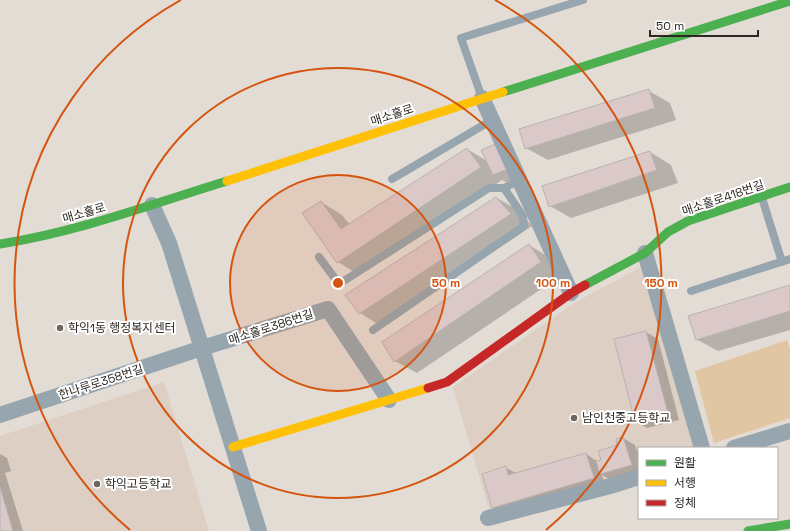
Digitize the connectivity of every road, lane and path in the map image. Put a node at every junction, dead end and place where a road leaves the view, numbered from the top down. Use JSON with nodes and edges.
{"nodes":[{"id":1,"x":583,"y":0,"type":"edge"},
{"id":2,"x":790,"y":1,"type":"edge"},
{"id":3,"x":482,"y":98,"type":"junction"},
{"id":4,"x":492,"y":120,"type":"junction"},
{"id":5,"x":392,"y":179,"type":"dead end"},
{"id":6,"x":520,"y":180,"type":"junction"},
{"id":7,"x":790,"y":187,"type":"edge"},
{"id":8,"x":504,"y":188,"type":"junction"},
{"id":9,"x":762,"y":197,"type":"junction"},
{"id":10,"x":152,"y":205,"type":"junction"},
{"id":11,"x":0,"y":244,"type":"edge"},
{"id":12,"x":645,"y":253,"type":"junction"},
{"id":13,"x":319,"y":257,"type":"dead end"},
{"id":14,"x":786,"y":260,"type":"edge"},
{"id":15,"x":691,"y":291,"type":"dead end"},
{"id":16,"x":571,"y":293,"type":"junction"},
{"id":17,"x":373,"y":330,"type":"dead end"},
{"id":18,"x":202,"y":348,"type":"junction"},
{"id":19,"x":389,"y":400,"type":"junction"},
{"id":20,"x":0,"y":415,"type":"edge"},
{"id":21,"x":790,"y":431,"type":"edge"},
{"id":22,"x":233,"y":447,"type":"junction"},
{"id":23,"x":702,"y":447,"type":"edge"},
{"id":24,"x":737,"y":447,"type":"edge"},
{"id":25,"x":638,"y":478,"type":"edge"},
{"id":26,"x":488,"y":518,"type":"dead end"},
{"id":27,"x":790,"y":524,"type":"edge"},
{"id":28,"x":260,"y":531,"type":"edge"},
{"id":29,"x":748,"y":531,"type":"edge"}],
"edges":[{"from":1,"to":3,"type":"lane"},
{"from":2,"to":3,"type":"main road","name":"매소홀로"},
{"from":3,"to":4,"type":"street"},
{"from":3,"to":10,"type":"main road","name":"매소홀로"},
{"from":4,"to":5,"type":"lane"},
{"from":4,"to":6,"type":"street"},
{"from":6,"to":8,"type":"lane"},
{"from":6,"to":16,"type":"street"},
{"from":7,"to":9,"type":"main road","name":"매소홀로418번길"},
{"from":8,"to":13,"type":"lane"},
{"from":8,"to":17,"type":"lane"},
{"from":9,"to":12,"type":"main road","name":"매소홀로418번길"},
{"from":9,"to":14,"type":"lane"},
{"from":10,"to":11,"type":"main road","name":"매소홀로"},
{"from":10,"to":18,"type":"street"},
{"from":12,"to":16,"type":"main road","name":"매소홀로418번길"},
{"from":12,"to":23,"type":"street"},
{"from":14,"to":15,"type":"lane"},
{"from":16,"to":19,"type":"main road","name":"매소홀로418번길"},
{"from":18,"to":19,"type":"street","name":"매소홀로386번길"},
{"from":18,"to":20,"type":"street","name":"한나루로358번길"},
{"from":18,"to":22,"type":"street"},
{"from":19,"to":22,"type":"main road"},
{"from":21,"to":24,"type":"street"},
{"from":22,"to":28,"type":"street"},
{"from":25,"to":26,"type":"street"},
{"from":27,"to":29,"type":"main road"}]}
